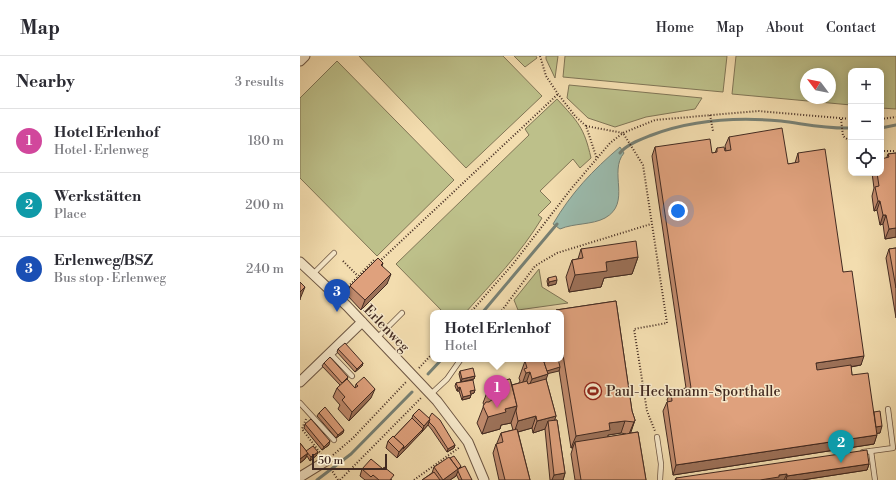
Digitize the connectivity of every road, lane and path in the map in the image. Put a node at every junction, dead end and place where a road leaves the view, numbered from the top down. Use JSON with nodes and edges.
{"nodes":[{"id":1,"x":305,"y":56,"type":"edge"},
{"id":2,"x":540,"y":56,"type":"edge"},
{"id":3,"x":300,"y":61,"type":"edge"},
{"id":4,"x":558,"y":94,"type":"junction"},
{"id":5,"x":710,"y":115,"type":"junction"},
{"id":6,"x":896,"y":117,"type":"edge"},
{"id":7,"x":841,"y":119,"type":"junction"},
{"id":8,"x":848,"y":119,"type":"edge"},
{"id":9,"x":884,"y":119,"type":"edge"},
{"id":10,"x":586,"y":126,"type":"junction"},
{"id":11,"x":713,"y":131,"type":"dead end"},
{"id":12,"x":623,"y":133,"type":"junction"},
{"id":13,"x":848,"y":140,"type":"edge"},
{"id":14,"x":884,"y":151,"type":"edge"},
{"id":15,"x":896,"y":151,"type":"edge"},
{"id":16,"x":597,"y":159,"type":"junction"},
{"id":17,"x":651,"y":224,"type":"junction"},
{"id":18,"x":334,"y":253,"type":"dead end"},
{"id":19,"x":343,"y":261,"type":"dead end"},
{"id":20,"x":300,"y":262,"type":"edge"},
{"id":21,"x":313,"y":274,"type":"junction"},
{"id":22,"x":359,"y":276,"type":"junction"},
{"id":23,"x":338,"y":298,"type":"junction"},
{"id":24,"x":473,"y":310,"type":"edge"},
{"id":25,"x":502,"y":310,"type":"edge"},
{"id":26,"x":402,"y":313,"type":"dead end"},
{"id":27,"x":362,"y":322,"type":"junction"},
{"id":28,"x":377,"y":338,"type":"junction"},
{"id":29,"x":330,"y":353,"type":"junction"},
{"id":30,"x":430,"y":357,"type":"edge"},
{"id":31,"x":459,"y":362,"type":"edge"},
{"id":32,"x":413,"y":374,"type":"junction"},
{"id":33,"x":352,"y":376,"type":"dead end"},
{"id":34,"x":300,"y":382,"type":"edge"},
{"id":35,"x":429,"y":393,"type":"junction"},
{"id":36,"x":300,"y":403,"type":"edge"},
{"id":37,"x":888,"y":409,"type":"dead end"},
{"id":38,"x":311,"y":415,"type":"junction"},
{"id":39,"x":657,"y":437,"type":"joint"},
{"id":40,"x":334,"y":440,"type":"dead end"},
{"id":41,"x":468,"y":442,"type":"junction"},
{"id":42,"x":871,"y":451,"type":"junction"},
{"id":43,"x":856,"y":453,"type":"edge"},
{"id":44,"x":326,"y":461,"type":"junction"},
{"id":45,"x":335,"y":475,"type":"dead end"},
{"id":46,"x":300,"y":477,"type":"edge"},
{"id":47,"x":339,"y":480,"type":"edge"},
{"id":48,"x":414,"y":480,"type":"edge"},
{"id":49,"x":484,"y":480,"type":"edge"},
{"id":50,"x":660,"y":480,"type":"edge"},
{"id":51,"x":875,"y":480,"type":"edge"}],
"edges":[{"from":1,"to":3,"type":"street"},
{"from":2,"to":4,"type":"path"},
{"from":4,"to":10,"type":"path"},
{"from":4,"to":22,"type":"path"},
{"from":5,"to":7,"type":"path"},
{"from":5,"to":11,"type":"path"},
{"from":5,"to":12,"type":"path"},
{"from":6,"to":9,"type":"path"},
{"from":7,"to":8,"type":"path"},
{"from":7,"to":13,"type":"path"},
{"from":10,"to":12,"type":"path"},
{"from":10,"to":16,"type":"path"},
{"from":12,"to":16,"type":"path"},
{"from":12,"to":17,"type":"path"},
{"from":14,"to":15,"type":"path"},
{"from":16,"to":24,"type":"path"},
{"from":17,"to":25,"type":"path"},
{"from":17,"to":39,"type":"path"},
{"from":18,"to":21,"type":"lane"},
{"from":19,"to":22,"type":"path"},
{"from":20,"to":21,"type":"street","name":"Erlenweg"},
{"from":21,"to":23,"type":"street","name":"Erlenweg"},
{"from":22,"to":23,"type":"path"},
{"from":23,"to":27,"type":"street","name":"Erlenweg"},
{"from":26,"to":28,"type":"lane"},
{"from":27,"to":28,"type":"street","name":"Erlenweg"},
{"from":27,"to":29,"type":"street"},
{"from":28,"to":32,"type":"street","name":"Erlenweg"},
{"from":29,"to":33,"type":"lane"},
{"from":29,"to":34,"type":"street"},
{"from":30,"to":32,"type":"path"},
{"from":31,"to":35,"type":"lane"},
{"from":32,"to":35,"type":"street","name":"Erlenweg"},
{"from":32,"to":44,"type":"path"},
{"from":35,"to":41,"type":"street","name":"Erlenweg"},
{"from":35,"to":47,"type":"path"},
{"from":36,"to":38,"type":"lane"},
{"from":37,"to":42,"type":"lane"},
{"from":38,"to":40,"type":"lane"},
{"from":38,"to":44,"type":"path"},
{"from":39,"to":50,"type":"lane"},
{"from":41,"to":48,"type":"path"},
{"from":41,"to":49,"type":"street","name":"Erlenweg"},
{"from":42,"to":43,"type":"lane"},
{"from":42,"to":51,"type":"lane"},
{"from":44,"to":46,"type":"street"},
{"from":45,"to":47,"type":"path"}]}
